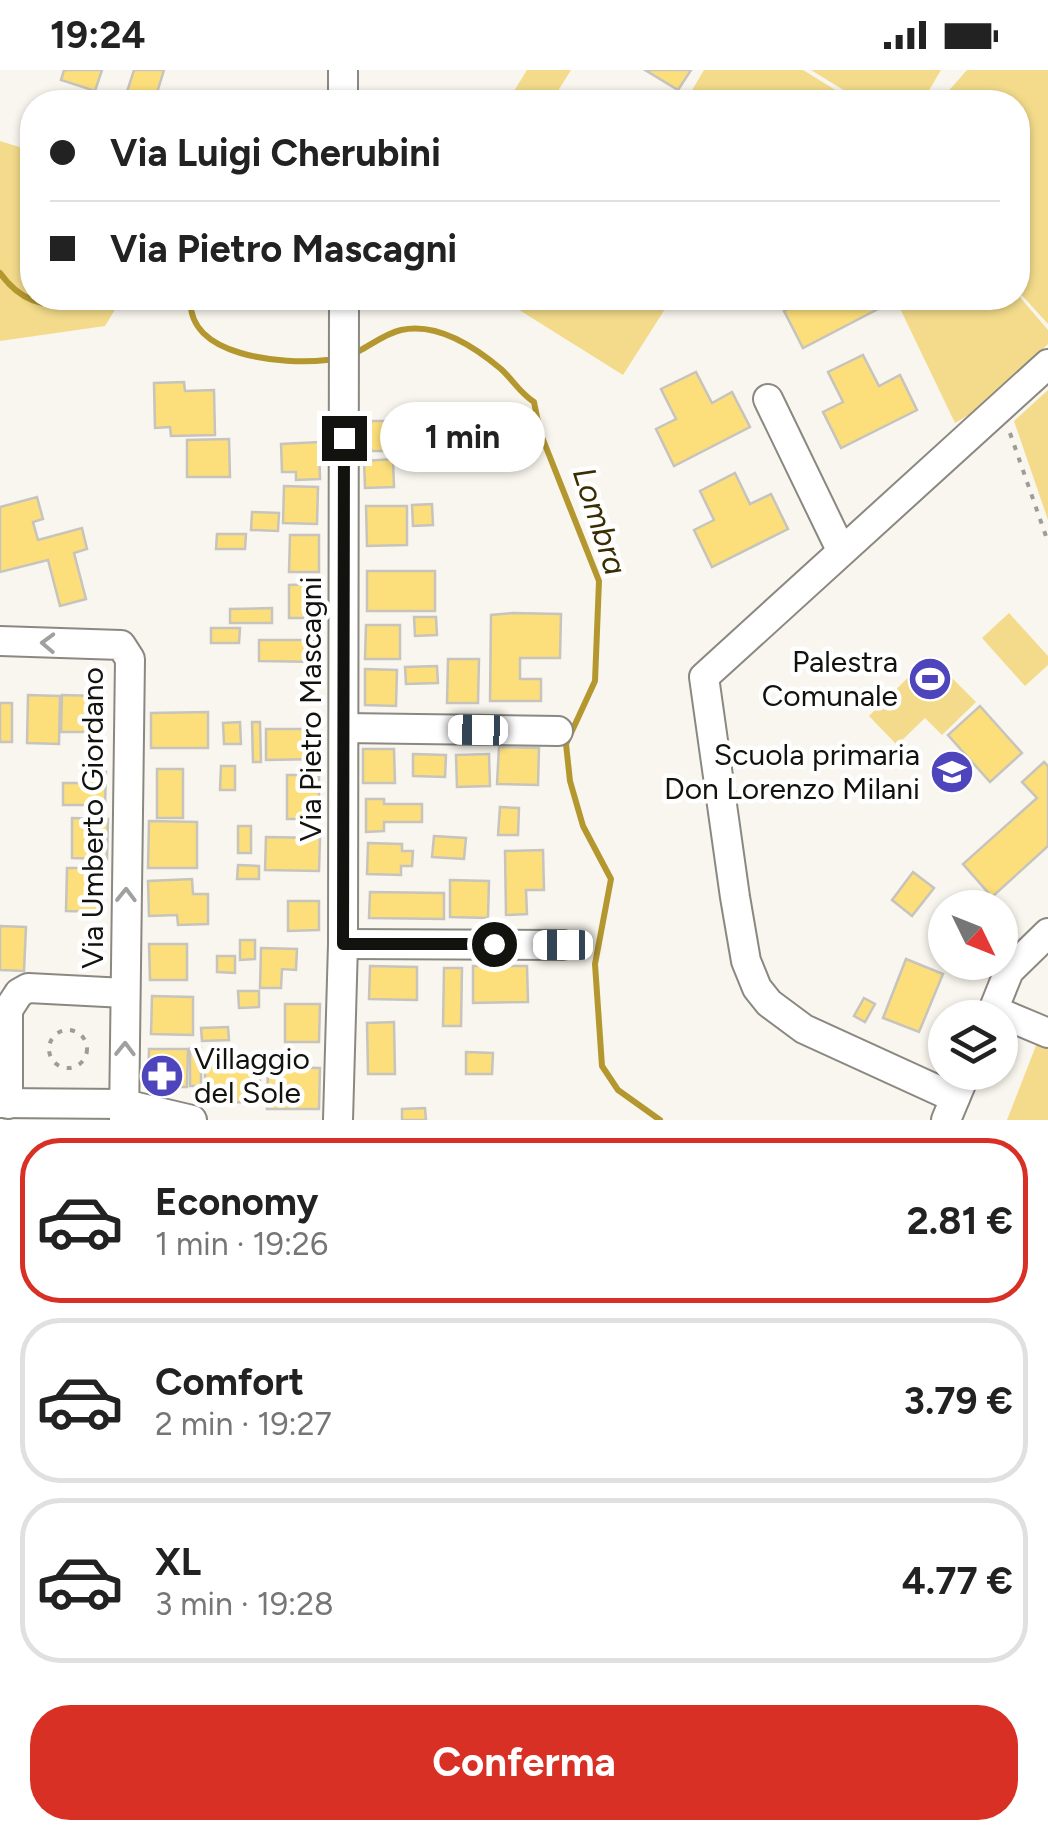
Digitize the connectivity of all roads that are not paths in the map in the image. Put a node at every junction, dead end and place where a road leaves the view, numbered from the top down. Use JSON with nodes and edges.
{"nodes":[{"id":1,"x":344,"y":310,"type":"edge"},
{"id":2,"x":1048,"y":364,"type":"edge"},
{"id":3,"x":768,"y":399,"type":"dead end"},
{"id":4,"x":841,"y":550,"type":"junction"},
{"id":5,"x":0,"y":641,"type":"edge"},
{"id":6,"x":344,"y":728,"type":"junction"},
{"id":7,"x":558,"y":731,"type":"dead end"},
{"id":8,"x":1048,"y":933,"type":"edge"},
{"id":9,"x":343,"y":944,"type":"junction"},
{"id":10,"x":563,"y":945,"type":"dead end"},
{"id":11,"x":125,"y":993,"type":"junction"},
{"id":12,"x":998,"y":1000,"type":"edge"},
{"id":13,"x":1018,"y":1023,"type":"edge"},
{"id":14,"x":1048,"y":1033,"type":"edge"},
{"id":15,"x":956,"y":1097,"type":"edge"},
{"id":16,"x":4,"y":1103,"type":"edge"},
{"id":17,"x":124,"y":1112,"type":"edge"},
{"id":18,"x":192,"y":1120,"type":"edge"},
{"id":19,"x":338,"y":1120,"type":"edge"}],
"edges":[{"from":1,"to":6,"type":"street","name":"Via Pietro Mascagni"},
{"from":2,"to":4,"type":"street"},
{"from":3,"to":4,"type":"street"},
{"from":4,"to":15,"type":"street"},
{"from":11,"to":5,"type":"street","name":"Via Umberto Giordano","one_way":true},
{"from":6,"to":7,"type":"street"},
{"from":6,"to":9,"type":"street","name":"Via Pietro Mascagni"},
{"from":8,"to":12,"type":"street"},
{"from":9,"to":10,"type":"street"},
{"from":9,"to":19,"type":"street","name":"Via Pietro Mascagni"},
{"from":11,"to":16,"type":"street"},
{"from":17,"to":11,"type":"street","one_way":true},
{"from":13,"to":14,"type":"street"},
{"from":16,"to":17,"type":"street"},
{"from":17,"to":18,"type":"street"}]}
